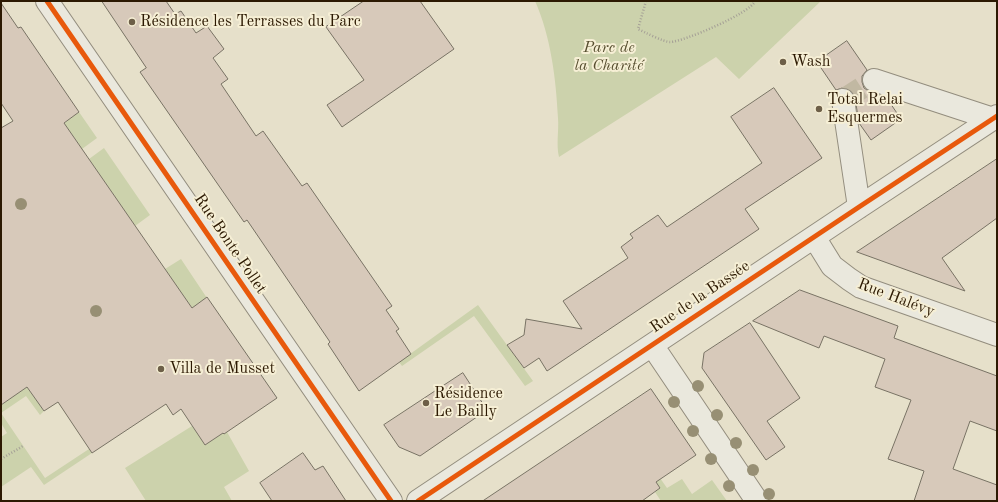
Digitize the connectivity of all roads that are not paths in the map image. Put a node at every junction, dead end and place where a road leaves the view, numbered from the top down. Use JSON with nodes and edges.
{"nodes":[{"id":1,"x":47,"y":1,"type":"edge"},
{"id":2,"x":874,"y":80,"type":"dead end"},
{"id":3,"x":843,"y":100,"type":"dead end"},
{"id":4,"x":995,"y":118,"type":"edge"},
{"id":5,"x":859,"y":206,"type":"junction"},
{"id":6,"x":814,"y":236,"type":"junction"},
{"id":7,"x":997,"y":335,"type":"edge"},
{"id":8,"x":652,"y":345,"type":"junction"},
{"id":9,"x":391,"y":501,"type":"edge"},
{"id":10,"x":418,"y":501,"type":"edge"},
{"id":11,"x":757,"y":501,"type":"edge"}],
"edges":[{"from":1,"to":9,"type":"street","name":"Rue Bonte Pollet"},
{"from":2,"to":4,"type":"street"},
{"from":3,"to":5,"type":"street"},
{"from":4,"to":5,"type":"street","name":"Rue de la Bassée"},
{"from":5,"to":6,"type":"street","name":"Rue de la Bassée"},
{"from":6,"to":7,"type":"street","name":"Rue Halévy"},
{"from":6,"to":8,"type":"street","name":"Rue de la Bassée"},
{"from":8,"to":10,"type":"street","name":"Rue de la Bassée"},
{"from":8,"to":11,"type":"street"}]}
